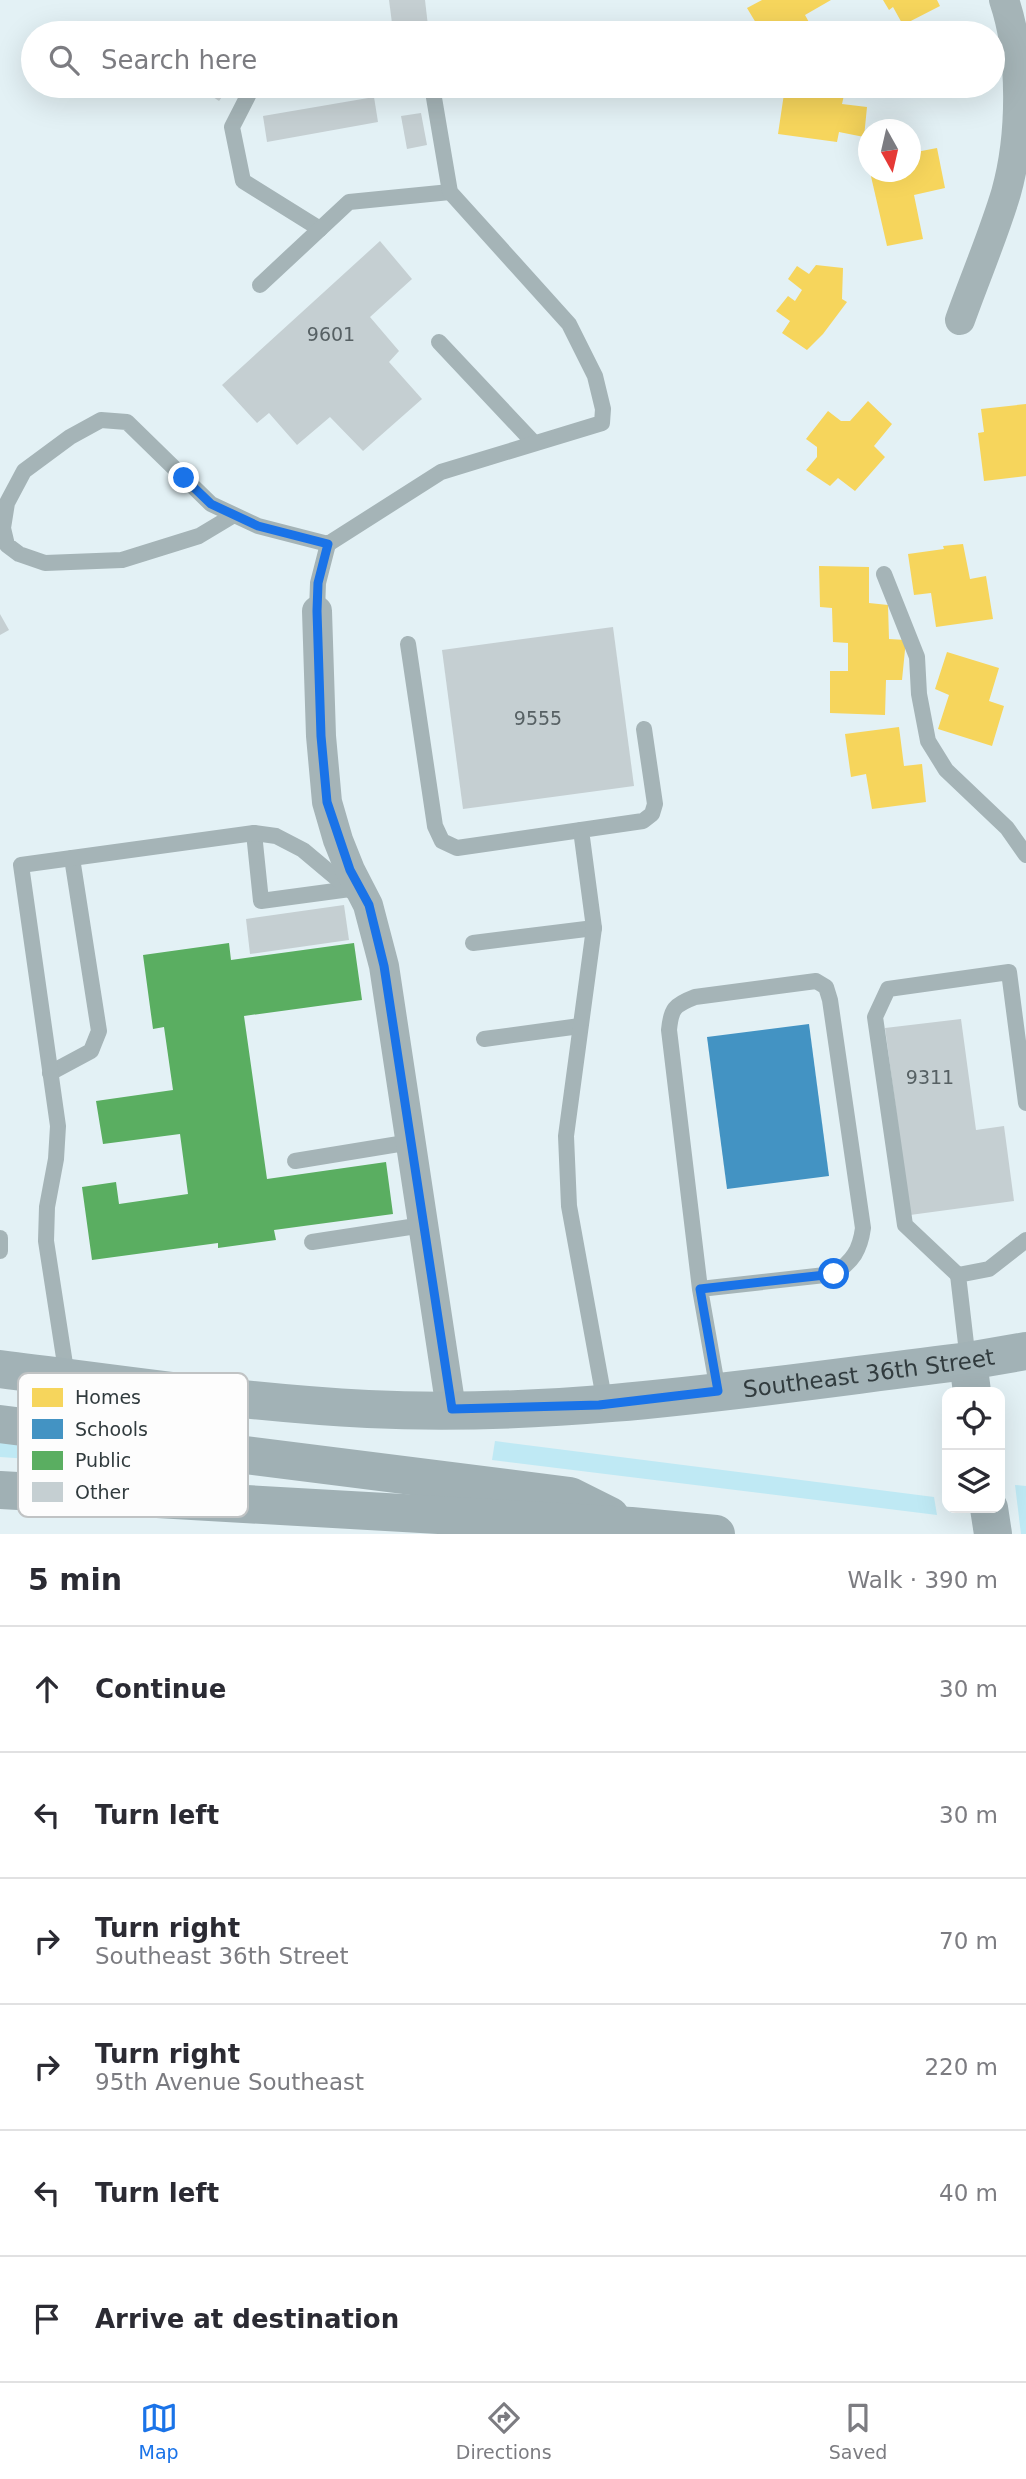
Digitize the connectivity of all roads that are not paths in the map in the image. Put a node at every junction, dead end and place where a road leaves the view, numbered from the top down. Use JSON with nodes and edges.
{"nodes":[{"id":1,"x":1004,"y":0,"type":"edge"},
{"id":2,"x":247,"y":98,"type":"edge"},
{"id":3,"x":434,"y":98,"type":"edge"},
{"id":4,"x":450,"y":192,"type":"junction"},
{"id":5,"x":320,"y":229,"type":"junction"},
{"id":6,"x":260,"y":285,"type":"dead end"},
{"id":7,"x":960,"y":320,"type":"dead end"},
{"id":8,"x":439,"y":342,"type":"dead end"},
{"id":9,"x":534,"y":443,"type":"junction"},
{"id":10,"x":234,"y":515,"type":"junction"},
{"id":11,"x":328,"y":544,"type":"junction"},
{"id":12,"x":884,"y":574,"type":"dead end"},
{"id":13,"x":317,"y":611,"type":"joint"},
{"id":14,"x":408,"y":644,"type":"dead end"},
{"id":15,"x":644,"y":729,"type":"dead end"},
{"id":16,"x":581,"y":830,"type":"junction"},
{"id":17,"x":254,"y":832,"type":"junction"},
{"id":18,"x":1026,"y":855,"type":"edge"},
{"id":19,"x":72,"y":858,"type":"junction"},
{"id":20,"x":359,"y":897,"type":"junction"},
{"id":21,"x":594,"y":929,"type":"junction"},
{"id":22,"x":473,"y":943,"type":"dead end"},
{"id":23,"x":580,"y":1026,"type":"junction"},
{"id":24,"x":484,"y":1038,"type":"dead end"},
{"id":25,"x":50,"y":1073,"type":"junction"},
{"id":26,"x":1026,"y":1103,"type":"edge"},
{"id":27,"x":411,"y":1142,"type":"junction"},
{"id":28,"x":295,"y":1161,"type":"dead end"},
{"id":29,"x":423,"y":1225,"type":"junction"},
{"id":30,"x":1026,"y":1240,"type":"edge"},
{"id":31,"x":312,"y":1242,"type":"dead end"},
{"id":32,"x":958,"y":1275,"type":"junction"},
{"id":33,"x":700,"y":1289,"type":"junction"},
{"id":34,"x":1026,"y":1351,"type":"edge"},
{"id":35,"x":0,"y":1369,"type":"edge"},
{"id":36,"x":34,"y":1373,"type":"edge"},
{"id":37,"x":66,"y":1373,"type":"edge"},
{"id":38,"x":970,"y":1377,"type":"edge"},
{"id":39,"x":718,"y":1391,"type":"junction"},
{"id":40,"x":248,"y":1399,"type":"edge"},
{"id":41,"x":606,"y":1404,"type":"junction"},
{"id":42,"x":452,"y":1409,"type":"junction"},
{"id":43,"x":0,"y":1424,"type":"edge"},
{"id":44,"x":18,"y":1426,"type":"edge"},
{"id":45,"x":248,"y":1455,"type":"edge"},
{"id":46,"x":0,"y":1490,"type":"edge"},
{"id":47,"x":18,"y":1491,"type":"edge"},
{"id":48,"x":248,"y":1504,"type":"edge"},
{"id":49,"x":990,"y":1513,"type":"edge"},
{"id":50,"x":631,"y":1526,"type":"junction"},
{"id":51,"x":716,"y":1534,"type":"edge"},
{"id":52,"x":993,"y":1534,"type":"edge"}],
"edges":[{"from":1,"to":7,"type":"street"},
{"from":2,"to":5,"type":"lane"},
{"from":3,"to":4,"type":"lane"},
{"from":4,"to":5,"type":"lane"},
{"from":4,"to":9,"type":"lane"},
{"from":5,"to":6,"type":"lane"},
{"from":8,"to":9,"type":"lane"},
{"from":9,"to":11,"type":"lane"},
{"from":10,"to":10,"type":"lane"},
{"from":10,"to":11,"type":"lane"},
{"from":11,"to":13,"type":"lane"},
{"from":12,"to":18,"type":"lane"},
{"from":13,"to":20,"type":"street"},
{"from":14,"to":16,"type":"lane"},
{"from":15,"to":16,"type":"lane"},
{"from":16,"to":21,"type":"lane"},
{"from":17,"to":19,"type":"lane"},
{"from":17,"to":20,"type":"lane"},
{"from":17,"to":20,"type":"lane"},
{"from":19,"to":25,"type":"lane"},
{"from":19,"to":25,"type":"lane"},
{"from":20,"to":27,"type":"street"},
{"from":21,"to":22,"type":"lane"},
{"from":21,"to":23,"type":"lane"},
{"from":23,"to":24,"type":"lane"},
{"from":23,"to":41,"type":"lane"},
{"from":25,"to":37,"type":"lane"},
{"from":26,"to":32,"type":"lane"},
{"from":27,"to":28,"type":"lane"},
{"from":27,"to":29,"type":"street"},
{"from":29,"to":31,"type":"lane"},
{"from":29,"to":42,"type":"street"},
{"from":30,"to":32,"type":"lane"},
{"from":32,"to":38,"type":"lane"},
{"from":33,"to":33,"type":"lane"},
{"from":33,"to":39,"type":"lane"},
{"from":34,"to":38,"type":"street","name":"Southeast 36th Street"},
{"from":35,"to":36,"type":"street","name":"Southeast 36th Street"},
{"from":38,"to":39,"type":"street","name":"Southeast 36th Street"},
{"from":39,"to":41,"type":"street","name":"Southeast 36th Street"},
{"from":40,"to":42,"type":"street","name":"Southeast 36th Street"},
{"from":41,"to":42,"type":"street","name":"Southeast 36th Street"},
{"from":43,"to":44,"type":"highway"},
{"from":45,"to":50,"type":"highway"},
{"from":46,"to":47,"type":"highway"},
{"from":48,"to":50,"type":"highway"},
{"from":49,"to":52,"type":"street"},
{"from":50,"to":51,"type":"highway"}]}
